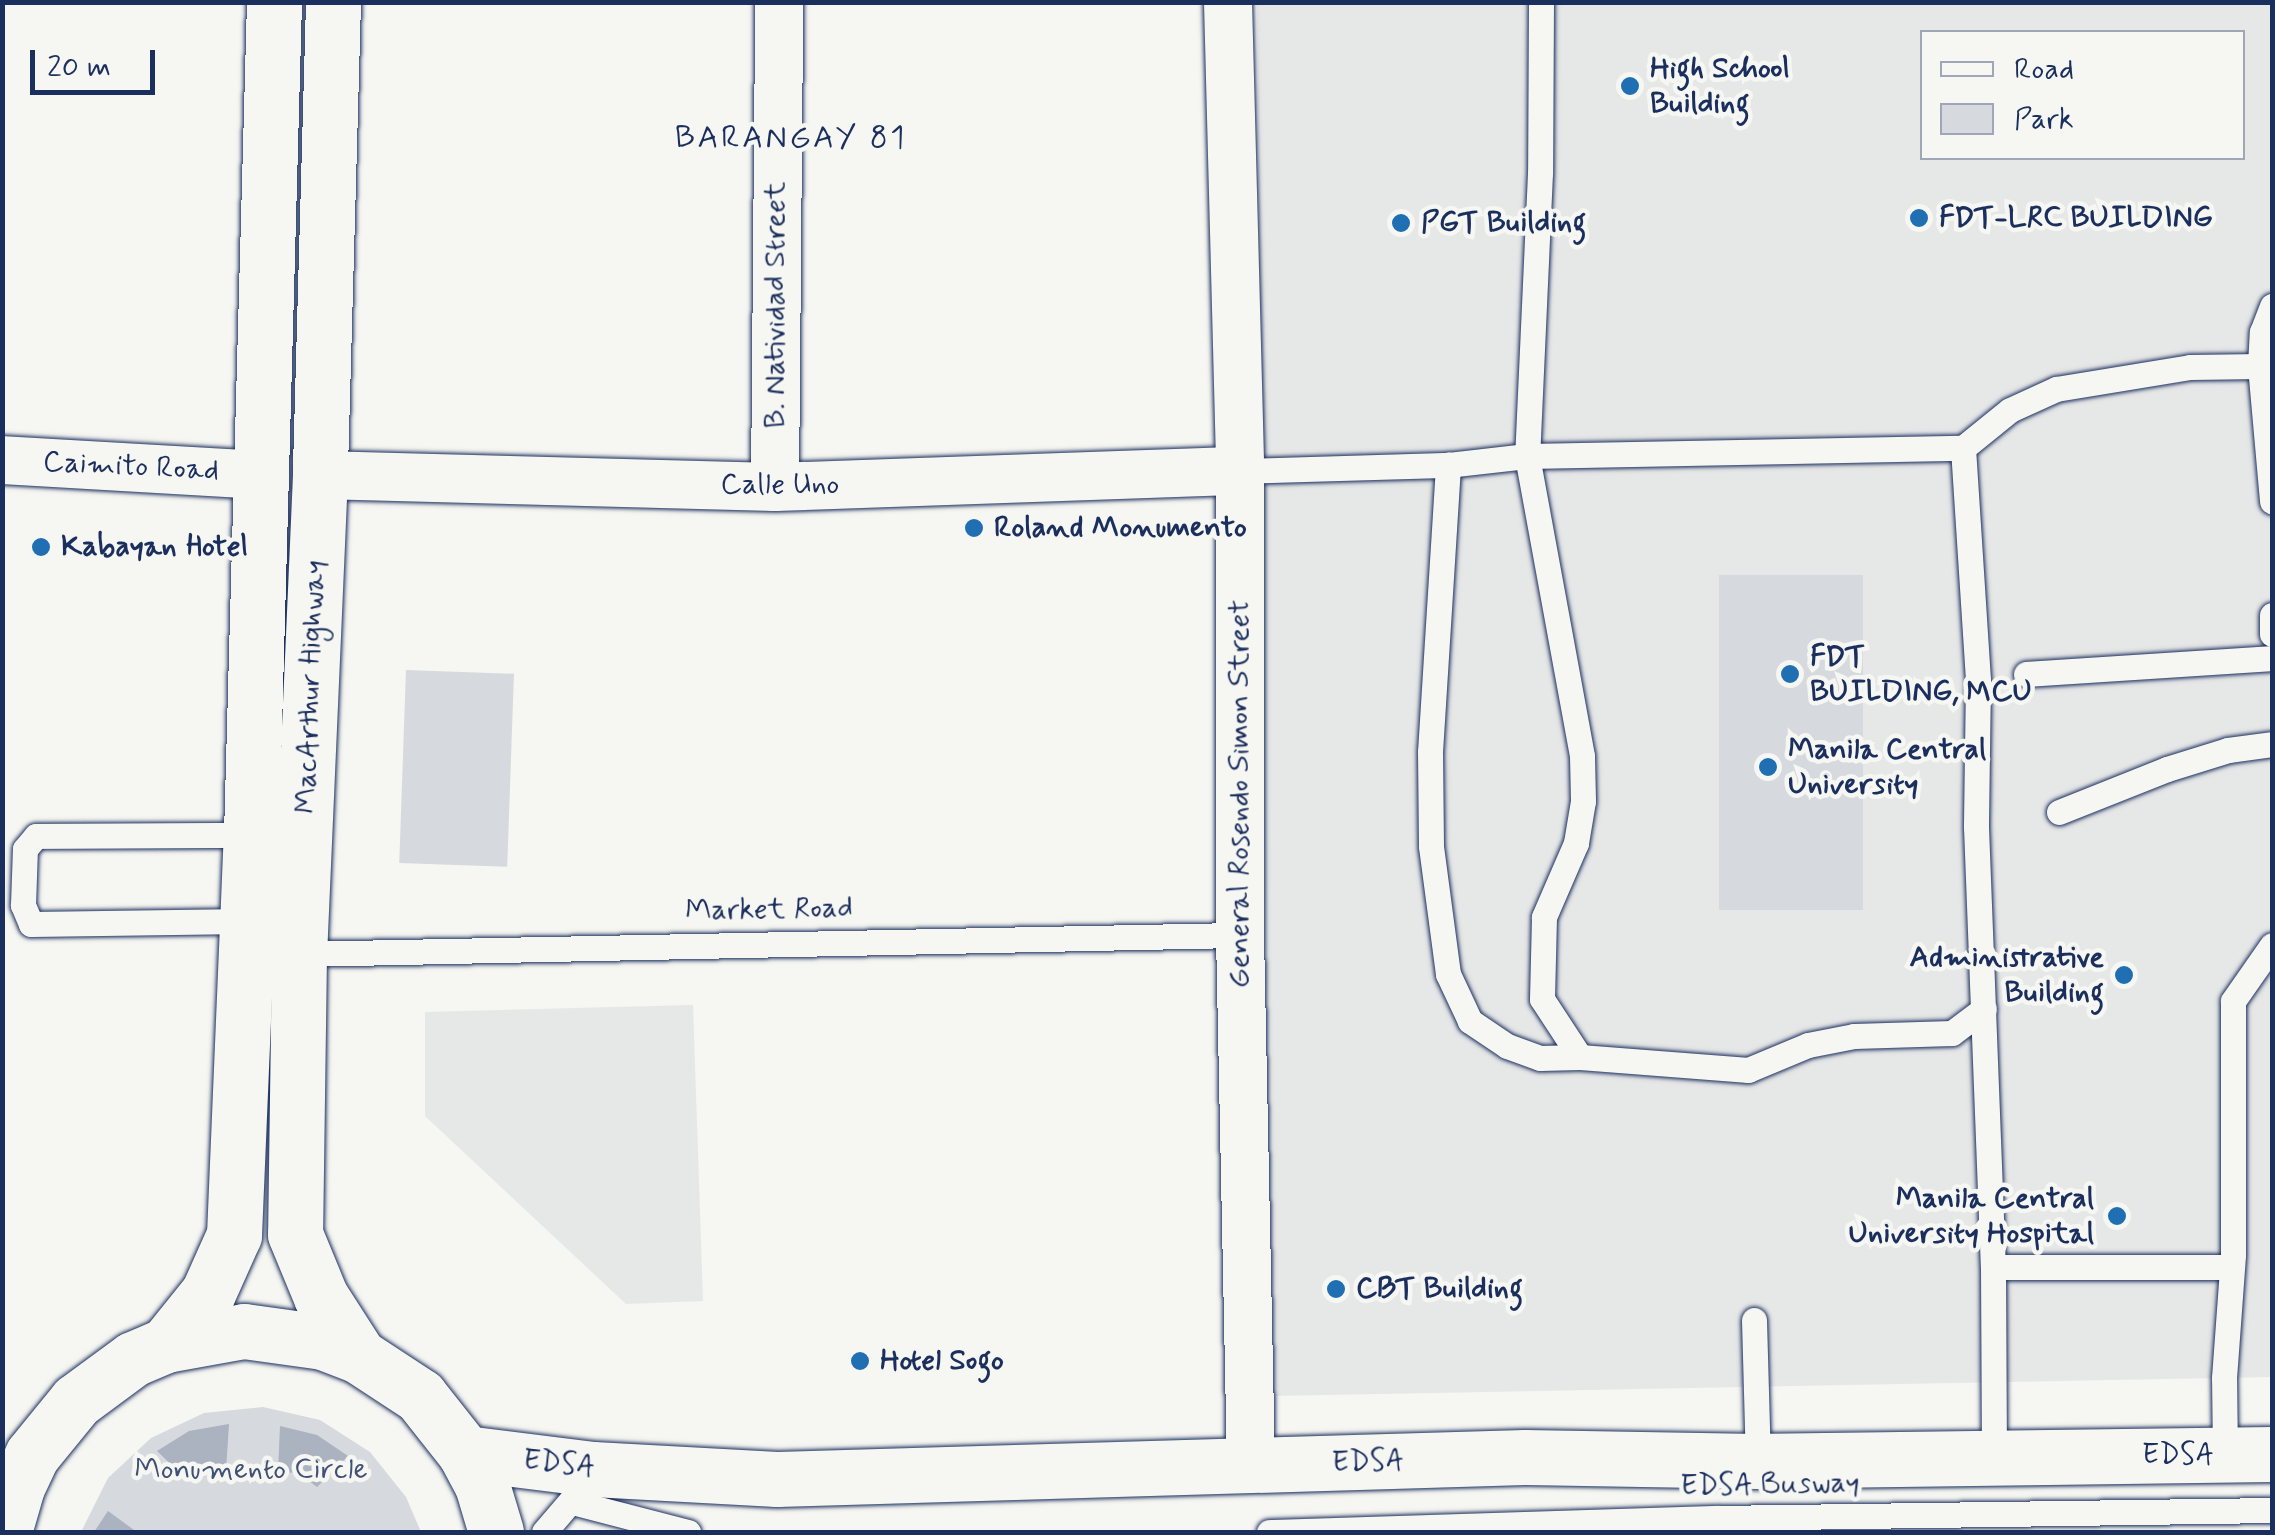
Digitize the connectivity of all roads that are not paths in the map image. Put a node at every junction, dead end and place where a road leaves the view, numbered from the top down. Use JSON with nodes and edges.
{"nodes":[{"id":1,"x":274,"y":2,"type":"edge"},
{"id":2,"x":332,"y":2,"type":"edge"},
{"id":3,"x":779,"y":2,"type":"edge"},
{"id":4,"x":1228,"y":2,"type":"edge"},
{"id":5,"x":1541,"y":2,"type":"edge"},
{"id":6,"x":2272,"y":306,"type":"edge"},
{"id":7,"x":2260,"y":366,"type":"junction"},
{"id":8,"x":1963,"y":448,"type":"junction"},
{"id":9,"x":1527,"y":456,"type":"junction"},
{"id":10,"x":2,"y":460,"type":"edge"},
{"id":11,"x":1448,"y":466,"type":"junction"},
{"id":12,"x":1240,"y":471,"type":"junction"},
{"id":13,"x":259,"y":474,"type":"junction"},
{"id":14,"x":320,"y":475,"type":"junction"},
{"id":15,"x":775,"y":487,"type":"junction"},
{"id":16,"x":2272,"y":501,"type":"edge"},
{"id":17,"x":2272,"y":614,"type":"edge"},
{"id":18,"x":2272,"y":634,"type":"edge"},
{"id":19,"x":2272,"y":658,"type":"edge"},
{"id":20,"x":2026,"y":674,"type":"dead end"},
{"id":21,"x":2272,"y":744,"type":"edge"},
{"id":22,"x":2059,"y":812,"type":"dead end"},
{"id":23,"x":251,"y":835,"type":"junction"},
{"id":24,"x":246,"y":921,"type":"junction"},
{"id":25,"x":1240,"y":936,"type":"junction"},
{"id":26,"x":2272,"y":945,"type":"edge"},
{"id":27,"x":300,"y":954,"type":"junction"},
{"id":28,"x":1984,"y":1009,"type":"junction"},
{"id":29,"x":1580,"y":1057,"type":"junction"},
{"id":30,"x":1993,"y":1267,"type":"junction"},
{"id":31,"x":2231,"y":1267,"type":"junction"},
{"id":32,"x":1754,"y":1320,"type":"dead end"},
{"id":33,"x":166,"y":1346,"type":"junction"},
{"id":34,"x":359,"y":1356,"type":"junction"},
{"id":35,"x":466,"y":1453,"type":"junction"},
{"id":36,"x":1994,"y":1455,"type":"junction"},
{"id":37,"x":2249,"y":1455,"type":"edge"},
{"id":38,"x":1758,"y":1461,"type":"junction"},
{"id":39,"x":1252,"y":1466,"type":"junction"},
{"id":40,"x":583,"y":1486,"type":"junction"},
{"id":41,"x":8,"y":1505,"type":"edge"},
{"id":42,"x":2272,"y":1510,"type":"edge"},
{"id":43,"x":496,"y":1532,"type":"edge"},
{"id":44,"x":544,"y":1532,"type":"edge"},
{"id":45,"x":688,"y":1532,"type":"edge"},
{"id":46,"x":1269,"y":1532,"type":"edge"}],
"edges":[{"from":1,"to":13,"type":"highway","name":"MacArthur Highway"},
{"from":2,"to":14,"type":"highway","name":"MacArthur Highway"},
{"from":3,"to":15,"type":"street","name":"B. Natividad Street"},
{"from":4,"to":12,"type":"street","name":"General Rosendo Simon Street"},
{"from":5,"to":9,"type":"lane"},
{"from":6,"to":7,"type":"lane"},
{"from":7,"to":8,"type":"lane"},
{"from":7,"to":16,"type":"lane"},
{"from":8,"to":9,"type":"lane"},
{"from":8,"to":28,"type":"lane"},
{"from":9,"to":11,"type":"lane"},
{"from":9,"to":29,"type":"lane"},
{"from":10,"to":13,"type":"street","name":"Caimito Road"},
{"from":11,"to":12,"type":"lane"},
{"from":11,"to":29,"type":"lane"},
{"from":12,"to":15,"type":"street","name":"Calle Uno"},
{"from":12,"to":25,"type":"street","name":"General Rosendo Simon Street"},
{"from":13,"to":23,"type":"highway","name":"MacArthur Highway"},
{"from":14,"to":15,"type":"street","name":"Calle Uno"},
{"from":14,"to":27,"type":"highway","name":"MacArthur Highway"},
{"from":17,"to":18,"type":"lane"},
{"from":19,"to":20,"type":"lane"},
{"from":21,"to":22,"type":"lane"},
{"from":23,"to":24,"type":"highway","name":"MacArthur Highway"},
{"from":23,"to":24,"type":"lane"},
{"from":24,"to":33,"type":"highway","name":"MacArthur Highway"},
{"from":25,"to":27,"type":"lane","name":"Market Road"},
{"from":25,"to":39,"type":"street","name":"General Rosendo Simon Street"},
{"from":26,"to":31,"type":"lane"},
{"from":27,"to":34,"type":"highway","name":"MacArthur Highway"},
{"from":28,"to":29,"type":"lane"},
{"from":28,"to":30,"type":"lane"},
{"from":30,"to":31,"type":"lane"},
{"from":30,"to":36,"type":"lane"},
{"from":31,"to":37,"type":"lane"},
{"from":32,"to":38,"type":"lane"},
{"from":33,"to":34,"type":"highway"},
{"from":33,"to":41,"type":"highway"},
{"from":34,"to":35,"type":"highway"},
{"from":35,"to":40,"type":"highway","name":"EDSA"},
{"from":35,"to":43,"type":"highway"},
{"from":36,"to":37,"type":"highway","name":"EDSA"},
{"from":36,"to":38,"type":"highway","name":"EDSA"},
{"from":38,"to":39,"type":"highway","name":"EDSA"},
{"from":39,"to":40,"type":"highway","name":"EDSA"},
{"from":40,"to":44,"type":"lane"},
{"from":40,"to":45,"type":"lane"},
{"from":42,"to":46,"type":"lane","name":"EDSA Busway"}]}
